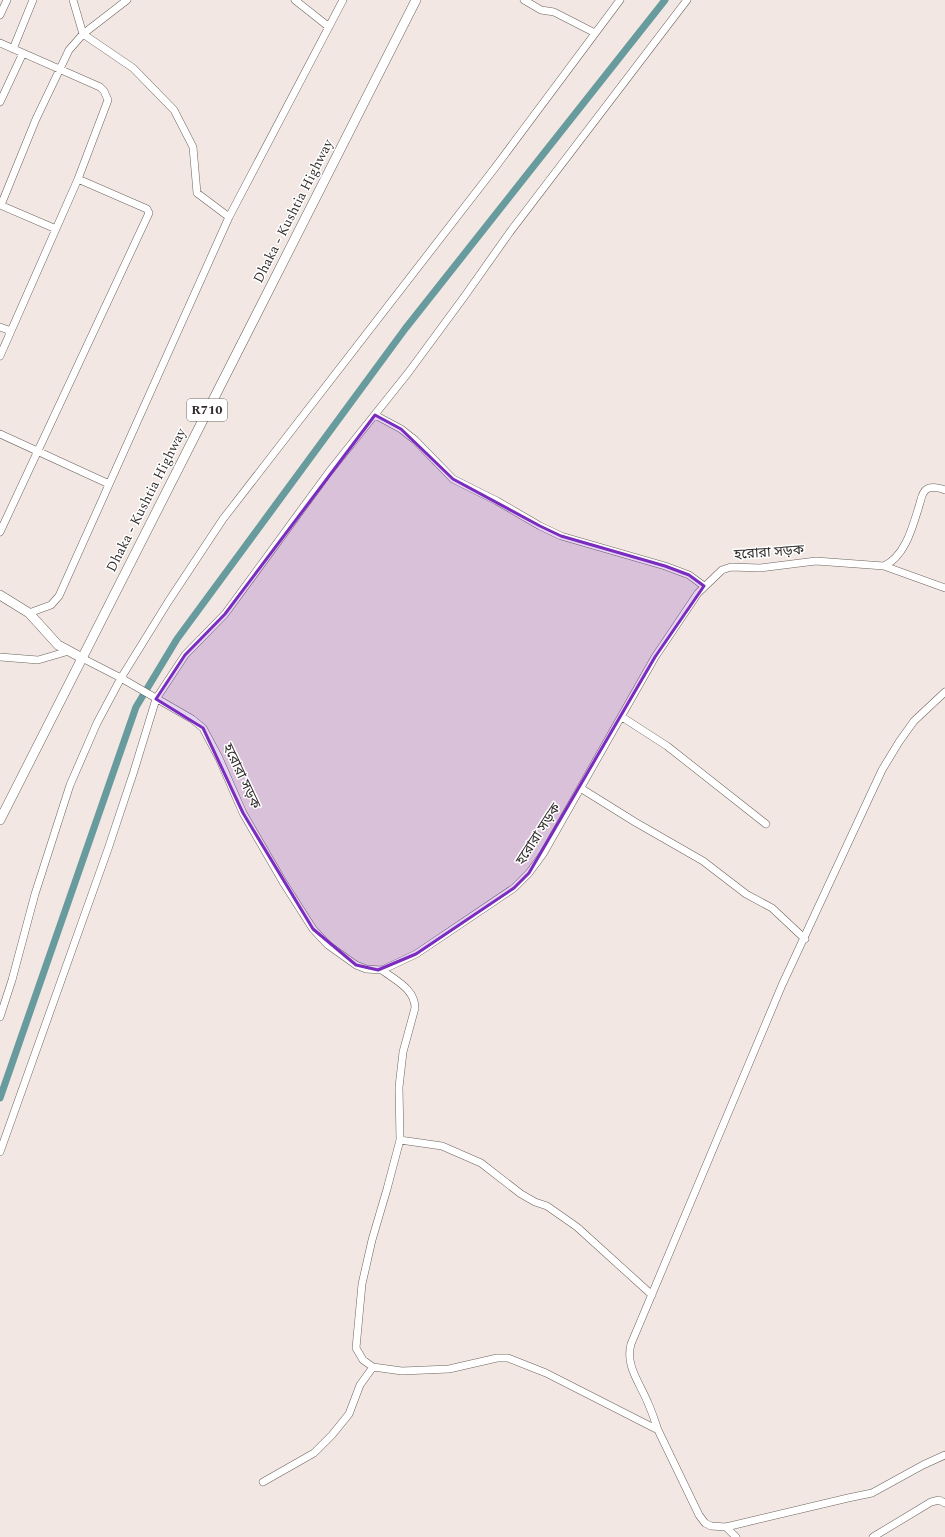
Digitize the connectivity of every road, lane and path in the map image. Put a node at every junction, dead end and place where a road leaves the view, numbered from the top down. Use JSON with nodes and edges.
{"nodes":[{"id":1,"x":7,"y":0,"type":"edge"},
{"id":2,"x":33,"y":0,"type":"edge"},
{"id":3,"x":73,"y":0,"type":"edge"},
{"id":4,"x":127,"y":0,"type":"edge"},
{"id":5,"x":295,"y":0,"type":"edge"},
{"id":6,"x":343,"y":0,"type":"edge"},
{"id":7,"x":416,"y":0,"type":"edge"},
{"id":8,"x":524,"y":0,"type":"edge"},
{"id":9,"x":620,"y":0,"type":"edge"},
{"id":10,"x":687,"y":0,"type":"edge"},
{"id":11,"x":0,"y":15,"type":"edge"},
{"id":12,"x":329,"y":27,"type":"junction"},
{"id":13,"x":595,"y":33,"type":"junction"},
{"id":14,"x":83,"y":34,"type":"junction"},
{"id":15,"x":0,"y":43,"type":"edge"},
{"id":16,"x":13,"y":49,"type":"junction"},
{"id":17,"x":23,"y":53,"type":"junction"},
{"id":18,"x":60,"y":70,"type":"junction"},
{"id":19,"x":0,"y":102,"type":"edge"},
{"id":20,"x":78,"y":179,"type":"junction"},
{"id":21,"x":0,"y":205,"type":"edge"},
{"id":22,"x":230,"y":217,"type":"junction"},
{"id":23,"x":56,"y":229,"type":"junction"},
{"id":24,"x":0,"y":327,"type":"edge"},
{"id":25,"x":11,"y":331,"type":"junction"},
{"id":26,"x":0,"y":356,"type":"edge"},
{"id":27,"x":375,"y":415,"type":"junction"},
{"id":28,"x":0,"y":434,"type":"edge"},
{"id":29,"x":38,"y":451,"type":"junction"},
{"id":30,"x":109,"y":484,"type":"junction"},
{"id":31,"x":945,"y":490,"type":"edge"},
{"id":32,"x":0,"y":532,"type":"edge"},
{"id":33,"x":884,"y":566,"type":"junction"},
{"id":34,"x":704,"y":586,"type":"junction"},
{"id":35,"x":945,"y":588,"type":"edge"},
{"id":36,"x":0,"y":595,"type":"edge"},
{"id":37,"x":29,"y":613,"type":"junction"},
{"id":38,"x":69,"y":651,"type":"junction"},
{"id":39,"x":0,"y":657,"type":"edge"},
{"id":40,"x":82,"y":658,"type":"junction"},
{"id":41,"x":121,"y":678,"type":"junction"},
{"id":42,"x":945,"y":692,"type":"edge"},
{"id":43,"x":155,"y":698,"type":"junction"},
{"id":44,"x":622,"y":717,"type":"junction"},
{"id":45,"x":582,"y":789,"type":"junction"},
{"id":46,"x":0,"y":820,"type":"edge"},
{"id":47,"x":766,"y":824,"type":"dead end"},
{"id":48,"x":805,"y":939,"type":"junction"},
{"id":49,"x":382,"y":970,"type":"junction"},
{"id":50,"x":0,"y":1017,"type":"edge"},
{"id":51,"x":400,"y":1140,"type":"junction"},
{"id":52,"x":0,"y":1152,"type":"edge"},
{"id":53,"x":652,"y":1296,"type":"junction"},
{"id":54,"x":373,"y":1367,"type":"junction"},
{"id":55,"x":658,"y":1430,"type":"junction"},
{"id":56,"x":945,"y":1455,"type":"edge"},
{"id":57,"x":263,"y":1482,"type":"dead end"},
{"id":58,"x":945,"y":1503,"type":"edge"},
{"id":59,"x":726,"y":1527,"type":"junction"},
{"id":60,"x":736,"y":1537,"type":"edge"},
{"id":61,"x":873,"y":1537,"type":"edge"}],
"edges":[{"from":1,"to":11,"type":"street"},
{"from":2,"to":16,"type":"street"},
{"from":3,"to":14,"type":"street"},
{"from":4,"to":14,"type":"street"},
{"from":5,"to":12,"type":"street"},
{"from":6,"to":12,"type":"street"},
{"from":7,"to":40,"type":"main road","name":"Dhaka - Kushtia Highway","number":"R710"},
{"from":8,"to":13,"type":"street"},
{"from":9,"to":13,"type":"street"},
{"from":10,"to":27,"type":"street"},
{"from":12,"to":22,"type":"street"},
{"from":13,"to":41,"type":"street"},
{"from":14,"to":18,"type":"street"},
{"from":14,"to":22,"type":"street"},
{"from":15,"to":16,"type":"street"},
{"from":16,"to":17,"type":"street"},
{"from":17,"to":18,"type":"street"},
{"from":17,"to":19,"type":"street"},
{"from":18,"to":20,"type":"street"},
{"from":18,"to":21,"type":"street"},
{"from":20,"to":23,"type":"street"},
{"from":20,"to":29,"type":"street"},
{"from":21,"to":23,"type":"street"},
{"from":22,"to":30,"type":"street"},
{"from":23,"to":25,"type":"street"},
{"from":24,"to":25,"type":"street"},
{"from":25,"to":26,"type":"street"},
{"from":27,"to":34,"type":"street"},
{"from":27,"to":43,"type":"street"},
{"from":28,"to":29,"type":"street"},
{"from":29,"to":30,"type":"street"},
{"from":29,"to":32,"type":"street"},
{"from":30,"to":37,"type":"street"},
{"from":31,"to":33,"type":"street"},
{"from":33,"to":34,"type":"street","name":"হরোরা সড়ক"},
{"from":33,"to":35,"type":"street","name":"হরোরা সড়ক"},
{"from":34,"to":44,"type":"street","name":"হরোরা সড়ক"},
{"from":36,"to":37,"type":"main road"},
{"from":37,"to":38,"type":"main road"},
{"from":38,"to":39,"type":"street"},
{"from":38,"to":40,"type":"main road"},
{"from":40,"to":41,"type":"street","name":"হরোরা সড়ক"},
{"from":40,"to":46,"type":"main road","name":"Dhaka - Kushtia Highway","number":"R710"},
{"from":41,"to":43,"type":"street","name":"হরোরা সড়ক"},
{"from":41,"to":50,"type":"street"},
{"from":42,"to":48,"type":"street"},
{"from":43,"to":49,"type":"street","name":"হরোরা সড়ক"},
{"from":43,"to":52,"type":"street"},
{"from":44,"to":45,"type":"street","name":"হরোরা সড়ক"},
{"from":44,"to":47,"type":"street"},
{"from":45,"to":48,"type":"street"},
{"from":45,"to":49,"type":"street","name":"হরোরা সড়ক"},
{"from":48,"to":53,"type":"street"},
{"from":49,"to":51,"type":"street"},
{"from":51,"to":53,"type":"street"},
{"from":51,"to":54,"type":"street"},
{"from":53,"to":55,"type":"street"},
{"from":54,"to":55,"type":"street"},
{"from":54,"to":57,"type":"street"},
{"from":55,"to":59,"type":"street"},
{"from":56,"to":59,"type":"street"},
{"from":58,"to":61,"type":"street"},
{"from":59,"to":60,"type":"street"}]}
